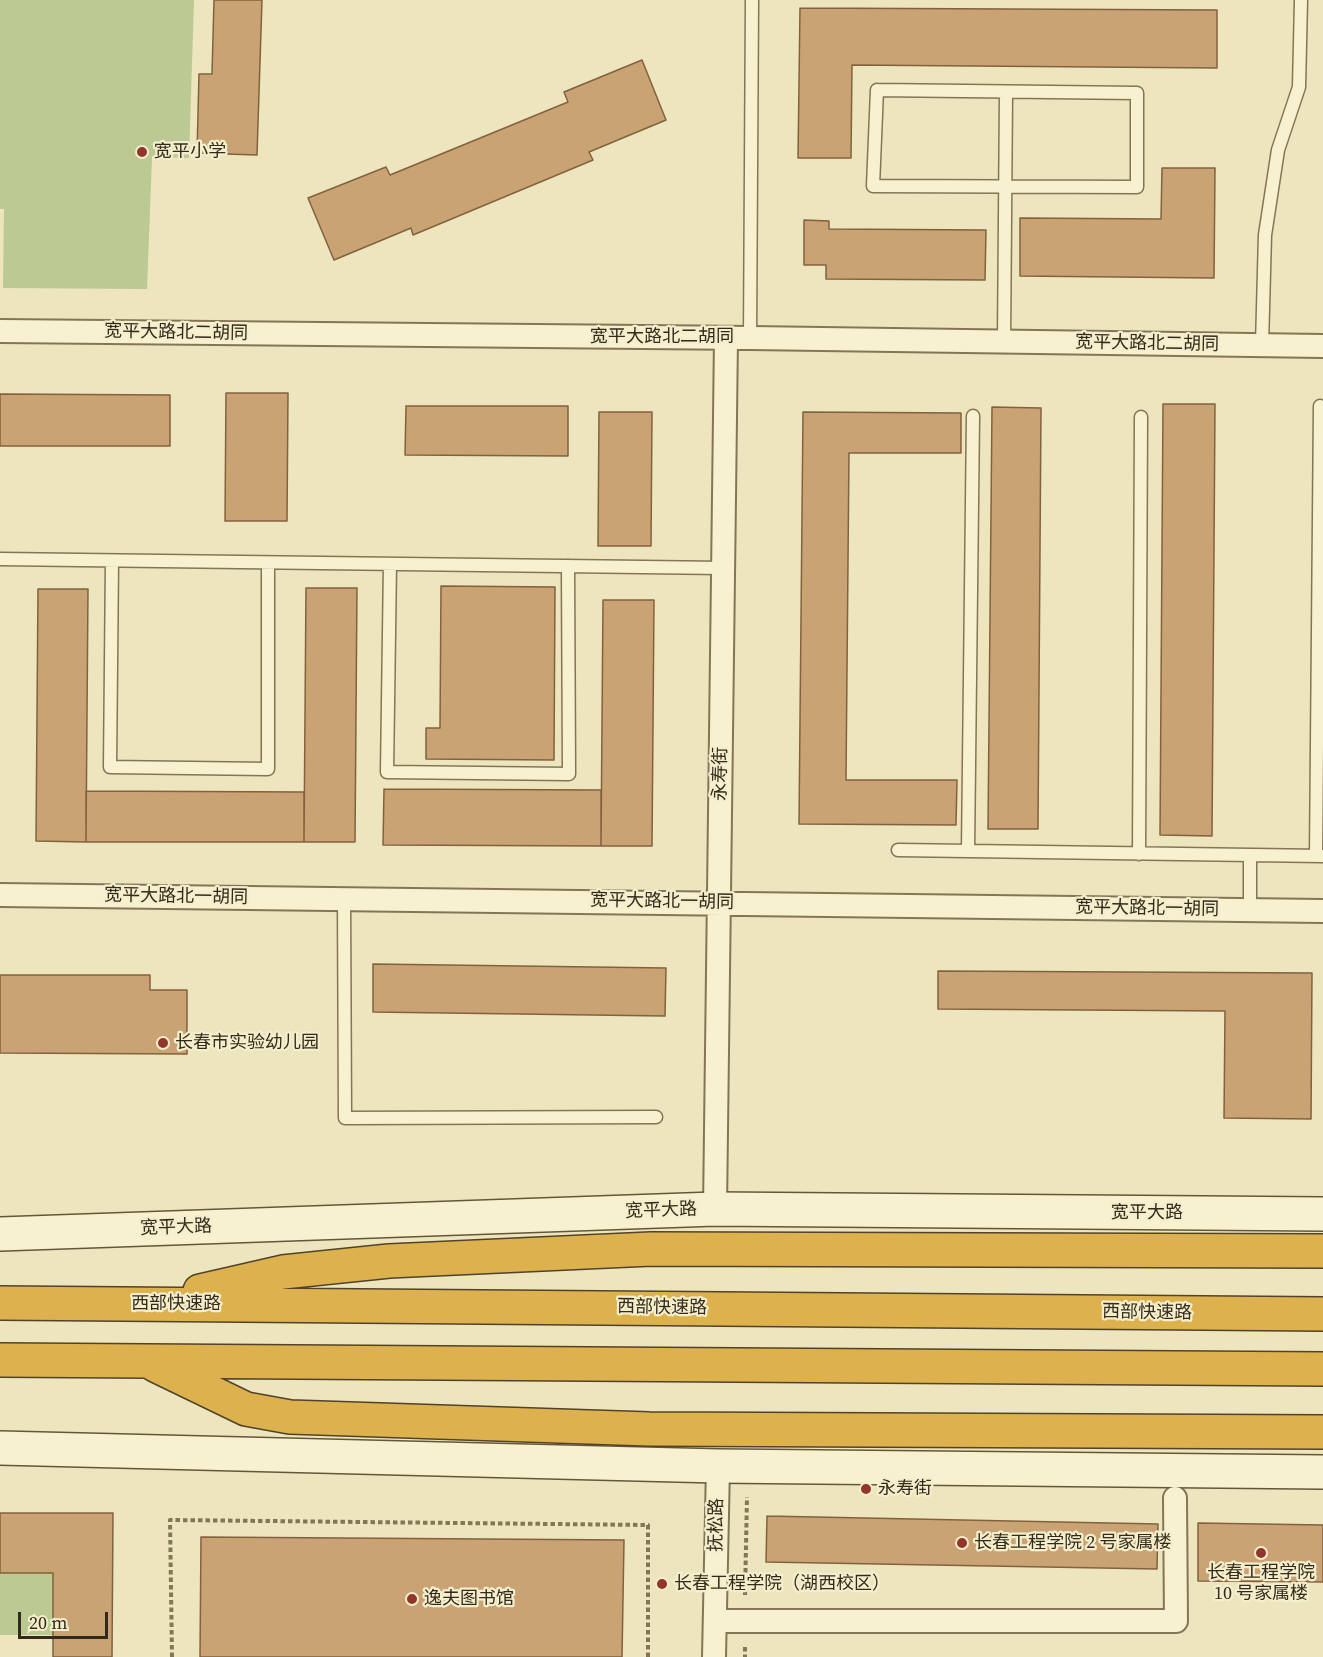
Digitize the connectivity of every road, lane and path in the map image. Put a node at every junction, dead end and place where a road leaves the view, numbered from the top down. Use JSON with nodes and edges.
{"nodes":[{"id":1,"x":752,"y":0,"type":"edge"},
{"id":2,"x":1301,"y":0,"type":"edge"},
{"id":3,"x":1006,"y":93,"type":"junction"},
{"id":4,"x":1005,"y":186,"type":"junction"},
{"id":5,"x":0,"y":331,"type":"edge"},
{"id":6,"x":726,"y":338,"type":"junction"},
{"id":7,"x":750,"y":338,"type":"junction"},
{"id":8,"x":1005,"y":342,"type":"junction"},
{"id":9,"x":1263,"y":345,"type":"junction"},
{"id":10,"x":1323,"y":346,"type":"edge"},
{"id":11,"x":1320,"y":406,"type":"dead end"},
{"id":12,"x":973,"y":416,"type":"dead end"},
{"id":13,"x":1141,"y":417,"type":"dead end"},
{"id":14,"x":0,"y":559,"type":"edge"},
{"id":15,"x":112,"y":561,"type":"junction"},
{"id":16,"x":268,"y":563,"type":"junction"},
{"id":17,"x":390,"y":564,"type":"junction"},
{"id":18,"x":568,"y":567,"type":"junction"},
{"id":19,"x":723,"y":568,"type":"junction"},
{"id":20,"x":898,"y":850,"type":"dead end"},
{"id":21,"x":969,"y":851,"type":"junction"},
{"id":22,"x":1138,"y":854,"type":"junction"},
{"id":23,"x":1250,"y":855,"type":"junction"},
{"id":24,"x":1320,"y":856,"type":"edge"},
{"id":25,"x":0,"y":895,"type":"edge"},
{"id":26,"x":344,"y":898,"type":"junction"},
{"id":27,"x":720,"y":902,"type":"junction"},
{"id":28,"x":1250,"y":910,"type":"junction"},
{"id":29,"x":1323,"y":911,"type":"edge"},
{"id":30,"x":656,"y":1116,"type":"dead end"},
{"id":31,"x":715,"y":1209,"type":"junction"},
{"id":32,"x":1323,"y":1214,"type":"edge"},
{"id":33,"x":0,"y":1234,"type":"edge"},
{"id":34,"x":1323,"y":1251,"type":"edge"},
{"id":35,"x":0,"y":1303,"type":"edge"},
{"id":36,"x":145,"y":1303,"type":"junction"},
{"id":37,"x":1323,"y":1314,"type":"edge"},
{"id":38,"x":0,"y":1360,"type":"edge"},
{"id":39,"x":145,"y":1361,"type":"junction"},
{"id":40,"x":1323,"y":1369,"type":"edge"},
{"id":41,"x":1323,"y":1432,"type":"edge"},
{"id":42,"x":0,"y":1448,"type":"edge"},
{"id":43,"x":718,"y":1466,"type":"junction"},
{"id":44,"x":1323,"y":1472,"type":"edge"},
{"id":45,"x":759,"y":1494,"type":"dead end"},
{"id":46,"x":1175,"y":1498,"type":"dead end"},
{"id":47,"x":715,"y":1621,"type":"junction"},
{"id":48,"x":744,"y":1622,"type":"junction"},
{"id":49,"x":172,"y":1657,"type":"edge"},
{"id":50,"x":648,"y":1657,"type":"edge"},
{"id":51,"x":714,"y":1657,"type":"edge"},
{"id":52,"x":745,"y":1657,"type":"edge"}],
"edges":[{"from":1,"to":7,"type":"lane"},
{"from":2,"to":9,"type":"lane"},
{"from":3,"to":4,"type":"lane"},
{"from":3,"to":4,"type":"lane"},
{"from":3,"to":4,"type":"lane"},
{"from":4,"to":8,"type":"lane"},
{"from":5,"to":6,"type":"street","name":"宽平大路北二胡同"},
{"from":6,"to":7,"type":"street","name":"宽平大路北二胡同"},
{"from":6,"to":19,"type":"street","name":"永寿街"},
{"from":7,"to":8,"type":"street","name":"宽平大路北二胡同"},
{"from":8,"to":9,"type":"street","name":"宽平大路北二胡同"},
{"from":9,"to":10,"type":"street","name":"宽平大路北二胡同"},
{"from":11,"to":24,"type":"lane"},
{"from":12,"to":21,"type":"lane"},
{"from":13,"to":22,"type":"lane"},
{"from":14,"to":15,"type":"lane"},
{"from":15,"to":16,"type":"lane"},
{"from":15,"to":16,"type":"lane"},
{"from":16,"to":17,"type":"lane"},
{"from":17,"to":18,"type":"lane"},
{"from":17,"to":18,"type":"lane"},
{"from":18,"to":19,"type":"lane"},
{"from":19,"to":27,"type":"street","name":"永寿街"},
{"from":20,"to":21,"type":"lane"},
{"from":21,"to":22,"type":"lane"},
{"from":22,"to":23,"type":"lane"},
{"from":23,"to":24,"type":"lane"},
{"from":23,"to":28,"type":"lane"},
{"from":25,"to":26,"type":"street","name":"宽平大路北一胡同"},
{"from":26,"to":27,"type":"street","name":"宽平大路北一胡同"},
{"from":26,"to":30,"type":"lane"},
{"from":27,"to":28,"type":"street","name":"宽平大路北一胡同"},
{"from":27,"to":31,"type":"street","name":"永寿街"},
{"from":28,"to":29,"type":"street","name":"宽平大路北一胡同"},
{"from":31,"to":32,"type":"main road","name":"宽平大路"},
{"from":31,"to":33,"type":"main road","name":"宽平大路"},
{"from":34,"to":36,"type":"highway"},
{"from":35,"to":36,"type":"highway","name":"西部快速路"},
{"from":36,"to":37,"type":"highway","name":"西部快速路"},
{"from":38,"to":39,"type":"highway"},
{"from":39,"to":40,"type":"highway"},
{"from":39,"to":41,"type":"highway"},
{"from":42,"to":43,"type":"main road"},
{"from":43,"to":44,"type":"main road"},
{"from":43,"to":47,"type":"street","name":"抚松路"},
{"from":45,"to":48,"type":"path"},
{"from":46,"to":48,"type":"street"},
{"from":47,"to":48,"type":"street"},
{"from":47,"to":51,"type":"street","name":"抚松路"},
{"from":48,"to":52,"type":"path"},
{"from":49,"to":50,"type":"path"}]}
